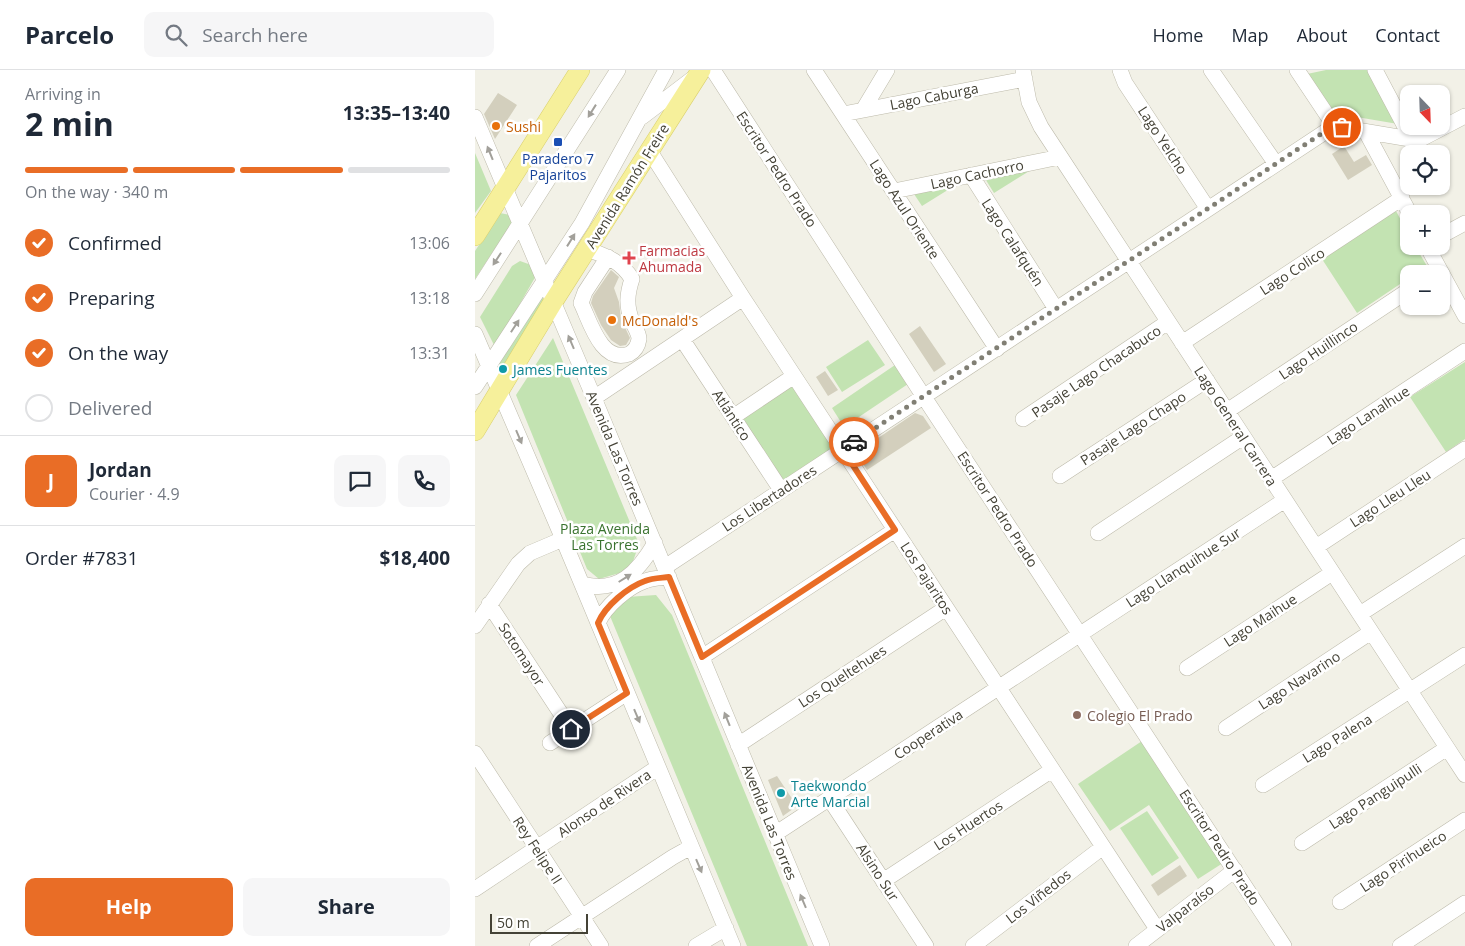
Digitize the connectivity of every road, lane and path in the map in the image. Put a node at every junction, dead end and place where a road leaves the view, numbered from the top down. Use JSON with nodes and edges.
{"nodes":[{"id":1,"x":580,"y":70,"type":"edge"},
{"id":2,"x":618,"y":70,"type":"edge"},
{"id":3,"x":666,"y":70,"type":"edge"},
{"id":4,"x":814,"y":70,"type":"edge"},
{"id":5,"x":887,"y":70,"type":"edge"},
{"id":6,"x":1120,"y":70,"type":"edge"},
{"id":7,"x":1211,"y":70,"type":"edge"},
{"id":8,"x":1297,"y":70,"type":"edge"},
{"id":9,"x":1375,"y":70,"type":"edge"},
{"id":10,"x":704,"y":72,"type":"edge"},
{"id":11,"x":1024,"y":75,"type":"edge"},
{"id":12,"x":863,"y":110,"type":"junction"},
{"id":13,"x":843,"y":114,"type":"junction"},
{"id":14,"x":1465,"y":116,"type":"edge"},
{"id":15,"x":475,"y":117,"type":"edge"},
{"id":16,"x":639,"y":119,"type":"junction"},
{"id":17,"x":1335,"y":127,"type":"junction"},
{"id":18,"x":1366,"y":132,"type":"junction"},
{"id":19,"x":1412,"y":140,"type":"junction"},
{"id":20,"x":649,"y":150,"type":"junction"},
{"id":21,"x":1060,"y":157,"type":"junction"},
{"id":22,"x":1276,"y":164,"type":"junction"},
{"id":23,"x":971,"y":175,"type":"junction"},
{"id":24,"x":505,"y":189,"type":"junction"},
{"id":25,"x":893,"y":191,"type":"junction"},
{"id":26,"x":1402,"y":198,"type":"junction"},
{"id":27,"x":1406,"y":205,"type":"edge"},
{"id":28,"x":1208,"y":209,"type":"junction"},
{"id":29,"x":1465,"y":223,"type":"edge"},
{"id":30,"x":519,"y":225,"type":"junction"},
{"id":31,"x":1450,"y":231,"type":"edge"},
{"id":32,"x":475,"y":236,"type":"edge"},
{"id":33,"x":587,"y":249,"type":"junction"},
{"id":34,"x":608,"y":257,"type":"junction"},
{"id":35,"x":1129,"y":262,"type":"junction"},
{"id":36,"x":545,"y":281,"type":"junction"},
{"id":37,"x":1450,"y":290,"type":"edge"},
{"id":38,"x":475,"y":294,"type":"edge"},
{"id":39,"x":1400,"y":296,"type":"edge"},
{"id":40,"x":743,"y":298,"type":"junction"},
{"id":41,"x":553,"y":302,"type":"junction"},
{"id":42,"x":1463,"y":307,"type":"edge"},
{"id":43,"x":1056,"y":309,"type":"junction"},
{"id":44,"x":1168,"y":322,"type":"junction"},
{"id":45,"x":475,"y":334,"type":"edge"},
{"id":46,"x":682,"y":339,"type":"junction"},
{"id":47,"x":1182,"y":343,"type":"junction"},
{"id":48,"x":997,"y":349,"type":"junction"},
{"id":49,"x":1465,"y":351,"type":"edge"},
{"id":50,"x":489,"y":366,"type":"junction"},
{"id":51,"x":794,"y":376,"type":"junction"},
{"id":52,"x":1207,"y":380,"type":"junction"},
{"id":53,"x":475,"y":387,"type":"edge"},
{"id":54,"x":500,"y":392,"type":"junction"},
{"id":55,"x":924,"y":396,"type":"junction"},
{"id":56,"x":594,"y":398,"type":"junction"},
{"id":57,"x":1227,"y":411,"type":"junction"},
{"id":58,"x":733,"y":417,"type":"junction"},
{"id":59,"x":1023,"y":419,"type":"dead end"},
{"id":60,"x":475,"y":431,"type":"edge"},
{"id":61,"x":1243,"y":437,"type":"junction"},
{"id":62,"x":1465,"y":449,"type":"edge"},
{"id":63,"x":843,"y":450,"type":"junction"},
{"id":64,"x":1060,"y":476,"type":"dead end"},
{"id":65,"x":1271,"y":479,"type":"junction"},
{"id":66,"x":781,"y":490,"type":"junction"},
{"id":67,"x":1285,"y":500,"type":"junction"},
{"id":68,"x":895,"y":530,"type":"junction"},
{"id":69,"x":1098,"y":533,"type":"dead end"},
{"id":70,"x":563,"y":539,"type":"junction"},
{"id":71,"x":655,"y":543,"type":"junction"},
{"id":72,"x":1465,"y":546,"type":"edge"},
{"id":73,"x":1315,"y":547,"type":"junction"},
{"id":74,"x":667,"y":572,"type":"junction"},
{"id":75,"x":1333,"y":573,"type":"junction"},
{"id":76,"x":582,"y":584,"type":"junction"},
{"id":77,"x":489,"y":604,"type":"junction"},
{"id":78,"x":946,"y":608,"type":"junction"},
{"id":79,"x":1360,"y":614,"type":"junction"},
{"id":80,"x":598,"y":623,"type":"junction"},
{"id":81,"x":475,"y":626,"type":"edge"},
{"id":82,"x":1371,"y":632,"type":"junction"},
{"id":83,"x":1080,"y":634,"type":"junction"},
{"id":84,"x":1465,"y":656,"type":"edge"},
{"id":85,"x":702,"y":657,"type":"junction"},
{"id":86,"x":1187,"y":668,"type":"dead end"},
{"id":87,"x":999,"y":688,"type":"junction"},
{"id":88,"x":1410,"y":692,"type":"junction"},
{"id":89,"x":627,"y":693,"type":"junction"},
{"id":90,"x":1226,"y":728,"type":"dead end"},
{"id":91,"x":571,"y":729,"type":"junction"},
{"id":92,"x":550,"y":743,"type":"dead end"},
{"id":93,"x":738,"y":745,"type":"junction"},
{"id":94,"x":1447,"y":748,"type":"junction"},
{"id":95,"x":475,"y":753,"type":"edge"},
{"id":96,"x":658,"y":767,"type":"junction"},
{"id":97,"x":1052,"y":770,"type":"junction"},
{"id":98,"x":1465,"y":775,"type":"edge"},
{"id":99,"x":1263,"y":785,"type":"dead end"},
{"id":100,"x":829,"y":798,"type":"junction"},
{"id":101,"x":1465,"y":820,"type":"edge"},
{"id":102,"x":775,"y":834,"type":"junction"},
{"id":103,"x":1302,"y":843,"type":"dead end"},
{"id":104,"x":1103,"y":846,"type":"junction"},
{"id":105,"x":691,"y":847,"type":"junction"},
{"id":106,"x":536,"y":848,"type":"junction"},
{"id":107,"x":1235,"y":870,"type":"junction"},
{"id":108,"x":883,"y":881,"type":"junction"},
{"id":109,"x":475,"y":889,"type":"edge"},
{"id":110,"x":1340,"y":902,"type":"dead end"},
{"id":111,"x":1465,"y":903,"type":"edge"},
{"id":112,"x":581,"y":917,"type":"junction"},
{"id":113,"x":726,"y":928,"type":"junction"},
{"id":114,"x":1157,"y":929,"type":"junction"},
{"id":115,"x":537,"y":946,"type":"edge"},
{"id":116,"x":601,"y":946,"type":"edge"},
{"id":117,"x":696,"y":946,"type":"edge"},
{"id":118,"x":733,"y":946,"type":"edge"},
{"id":119,"x":822,"y":946,"type":"edge"},
{"id":120,"x":926,"y":946,"type":"edge"},
{"id":121,"x":973,"y":946,"type":"edge"},
{"id":122,"x":1136,"y":946,"type":"edge"},
{"id":123,"x":1285,"y":946,"type":"edge"},
{"id":124,"x":1401,"y":946,"type":"edge"}],
"edges":[{"from":1,"to":24,"type":"main road"},
{"from":2,"to":30,"type":"street","one_way":true},
{"from":3,"to":16,"type":"street"},
{"from":4,"to":13,"type":"street","name":"Lago Azul Oriente"},
{"from":5,"to":12,"type":"street"},
{"from":6,"to":28,"type":"street","name":"Lago Yelcho"},
{"from":7,"to":22,"type":"street"},
{"from":8,"to":17,"type":"street"},
{"from":9,"to":19,"type":"street"},
{"from":10,"to":16,"type":"street"},
{"from":10,"to":20,"type":"main road","name":"Avenida Ramón Freire"},
{"from":10,"to":55,"type":"street","name":"Escritor Pedro Prado"},
{"from":11,"to":12,"type":"street","name":"Lago Caburga"},
{"from":11,"to":21,"type":"street","name":"Lago General Carrera"},
{"from":12,"to":13,"type":"street","name":"Lago Caburga"},
{"from":13,"to":25,"type":"street","name":"Lago Azul Oriente"},
{"from":14,"to":19,"type":"street"},
{"from":24,"to":15,"type":"street","name":"Avenida Las Torres","one_way":true},
{"from":36,"to":16,"type":"street","one_way":true},
{"from":17,"to":18,"type":"street"},
{"from":17,"to":22,"type":"street","name":"Los Libertadores"},
{"from":18,"to":19,"type":"street"},
{"from":18,"to":26,"type":"street"},
{"from":20,"to":33,"type":"main road","name":"Avenida Ramón Freire"},
{"from":20,"to":40,"type":"street","name":"Los Pajaritos"},
{"from":21,"to":23,"type":"street","name":"Lago Cachorro"},
{"from":21,"to":35,"type":"street","name":"Lago General Carrera"},
{"from":22,"to":28,"type":"street","name":"Los Libertadores"},
{"from":23,"to":25,"type":"street","name":"Lago Cachorro"},
{"from":23,"to":43,"type":"street","name":"Lago Calafquén"},
{"from":24,"to":30,"type":"street","name":"Avenida Las Torres"},
{"from":24,"to":32,"type":"main road"},
{"from":25,"to":48,"type":"street","name":"Lago Azul Oriente"},
{"from":26,"to":27,"type":"street"},
{"from":26,"to":47,"type":"street","name":"Lago Colico"},
{"from":28,"to":35,"type":"street","name":"Los Libertadores"},
{"from":29,"to":31,"type":"street"},
{"from":30,"to":36,"type":"street","name":"Avenida Las Torres"},
{"from":30,"to":38,"type":"street","one_way":true},
{"from":33,"to":34,"type":"street"},
{"from":33,"to":41,"type":"main road","name":"Avenida Ramón Freire"},
{"from":34,"to":34,"type":"street"},
{"from":35,"to":43,"type":"street","name":"Los Libertadores"},
{"from":35,"to":44,"type":"street","name":"Lago General Carrera"},
{"from":36,"to":41,"type":"street","name":"Avenida Las Torres"},
{"from":50,"to":36,"type":"street","one_way":true},
{"from":37,"to":42,"type":"street"},
{"from":39,"to":57,"type":"street","name":"Lago Huillinco"},
{"from":40,"to":46,"type":"street"},
{"from":40,"to":51,"type":"street","name":"Los Pajaritos"},
{"from":41,"to":54,"type":"main road","name":"Avenida Ramón Freire"},
{"from":56,"to":41,"type":"street","name":"Avenida Las Torres","one_way":true},
{"from":43,"to":48,"type":"street","name":"Los Libertadores"},
{"from":44,"to":47,"type":"street","name":"Lago General Carrera"},
{"from":44,"to":59,"type":"street","name":"Pasaje Lago Chacabuco"},
{"from":45,"to":50,"type":"street"},
{"from":46,"to":56,"type":"street"},
{"from":46,"to":58,"type":"street","name":"Atlántico"},
{"from":47,"to":52,"type":"street","name":"Lago General Carrera"},
{"from":48,"to":55,"type":"street","name":"Los Libertadores"},
{"from":49,"to":65,"type":"street","name":"Lago Lanalhue"},
{"from":50,"to":53,"type":"street"},
{"from":50,"to":54,"type":"street"},
{"from":51,"to":58,"type":"street"},
{"from":51,"to":63,"type":"street","name":"Los Pajaritos"},
{"from":52,"to":57,"type":"street","name":"Lago General Carrera"},
{"from":52,"to":64,"type":"street","name":"Pasaje Lago Chapo"},
{"from":54,"to":60,"type":"main road","name":"Avenida Ramón Freire"},
{"from":54,"to":70,"type":"street","one_way":true},
{"from":55,"to":63,"type":"street","name":"Los Libertadores"},
{"from":55,"to":83,"type":"street","name":"Escritor Pedro Prado"},
{"from":56,"to":71,"type":"street","name":"Avenida Las Torres"},
{"from":57,"to":61,"type":"street","name":"Lago General Carrera"},
{"from":58,"to":66,"type":"street","name":"Atlántico"},
{"from":61,"to":65,"type":"street","name":"Lago General Carrera"},
{"from":61,"to":69,"type":"street"},
{"from":62,"to":73,"type":"street","name":"Lago Lleu Lleu"},
{"from":63,"to":66,"type":"street","name":"Los Libertadores"},
{"from":63,"to":68,"type":"street","name":"Los Pajaritos"},
{"from":65,"to":67,"type":"street","name":"Lago General Carrera"},
{"from":66,"to":74,"type":"street","name":"Los Libertadores"},
{"from":67,"to":73,"type":"street","name":"Lago General Carrera"},
{"from":67,"to":83,"type":"street","name":"Lago Llanquihue Sur"},
{"from":68,"to":78,"type":"street","name":"Los Pajaritos"},
{"from":68,"to":85,"type":"street"},
{"from":70,"to":76,"type":"street"},
{"from":70,"to":77,"type":"street"},
{"from":71,"to":74,"type":"street","name":"Avenida Las Torres"},
{"from":76,"to":71,"type":"street","one_way":true},
{"from":72,"to":79,"type":"street"},
{"from":73,"to":75,"type":"street","name":"Lago General Carrera"},
{"from":74,"to":80,"type":"street"},
{"from":74,"to":85,"type":"street","name":"Avenida Las Torres"},
{"from":75,"to":79,"type":"street","name":"Lago General Carrera"},
{"from":75,"to":86,"type":"street","name":"Lago Maihue"},
{"from":76,"to":80,"type":"street"},
{"from":77,"to":81,"type":"street"},
{"from":77,"to":91,"type":"street","name":"Sotomayor"},
{"from":78,"to":87,"type":"street","name":"Los Pajaritos"},
{"from":78,"to":93,"type":"street","name":"Los Queltehues"},
{"from":79,"to":82,"type":"street","name":"Lago General Carrera"},
{"from":80,"to":89,"type":"street"},
{"from":82,"to":88,"type":"street","name":"Lago General Carrera"},
{"from":82,"to":90,"type":"street","name":"Lago Navarino"},
{"from":83,"to":87,"type":"street","name":"Cooperativa"},
{"from":83,"to":107,"type":"street","name":"Escritor Pedro Prado"},
{"from":84,"to":88,"type":"street","name":"Lago Palena"},
{"from":93,"to":85,"type":"street","name":"Avenida Las Torres","one_way":true},
{"from":87,"to":97,"type":"street","name":"Los Pajaritos"},
{"from":87,"to":100,"type":"street","name":"Cooperativa"},
{"from":88,"to":94,"type":"street","name":"Lago General Carrera"},
{"from":88,"to":99,"type":"street","name":"Lago Palena"},
{"from":89,"to":91,"type":"street"},
{"from":89,"to":96,"type":"street","one_way":true},
{"from":91,"to":92,"type":"street"},
{"from":93,"to":102,"type":"street","name":"Avenida Las Torres"},
{"from":94,"to":98,"type":"street","name":"Lago General Carrera"},
{"from":94,"to":103,"type":"street","name":"Lago Panguipulli"},
{"from":95,"to":106,"type":"street","name":"Rey Felipe II"},
{"from":96,"to":105,"type":"street"},
{"from":96,"to":106,"type":"street","name":"Alonso de Rivera"},
{"from":97,"to":104,"type":"street","name":"Los Pajaritos"},
{"from":97,"to":108,"type":"street","name":"Los Huertos"},
{"from":100,"to":102,"type":"street","name":"Cooperativa"},
{"from":100,"to":108,"type":"street","name":"Alsino Sur"},
{"from":101,"to":110,"type":"street","name":"Lago Pirihueico"},
{"from":119,"to":102,"type":"street","name":"Avenida Las Torres","one_way":true},
{"from":104,"to":114,"type":"street","name":"Los Pajaritos"},
{"from":104,"to":121,"type":"street","name":"Los Viñedos"},
{"from":105,"to":112,"type":"street"},
{"from":105,"to":113,"type":"street","one_way":true},
{"from":106,"to":109,"type":"street","name":"Alonso de Rivera"},
{"from":106,"to":112,"type":"street","name":"Rey Felipe II"},
{"from":107,"to":114,"type":"street","name":"Valparaíso"},
{"from":107,"to":123,"type":"street","name":"Escritor Pedro Prado"},
{"from":108,"to":120,"type":"street","name":"Alsino Sur"},
{"from":111,"to":124,"type":"street"},
{"from":112,"to":115,"type":"street"},
{"from":112,"to":116,"type":"street","name":"Rey Felipe II"},
{"from":113,"to":117,"type":"street"},
{"from":113,"to":118,"type":"street"},
{"from":114,"to":122,"type":"street","name":"Valparaíso"}]}
